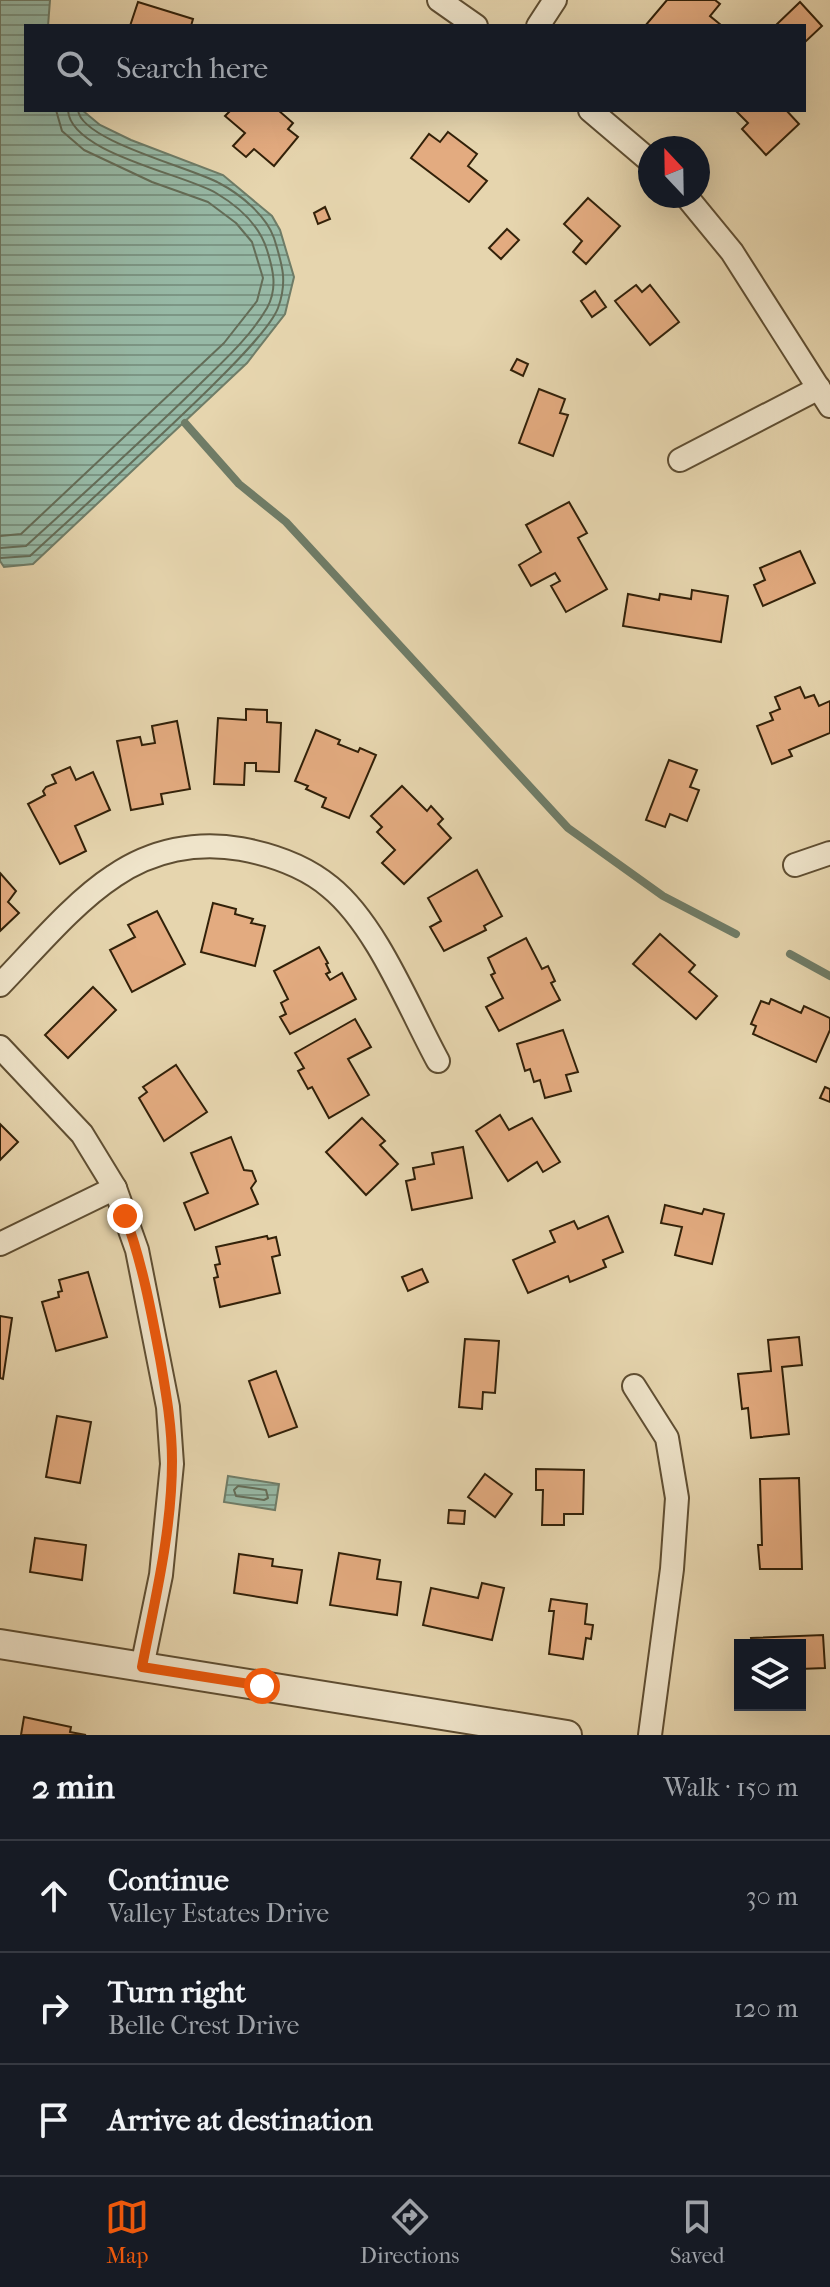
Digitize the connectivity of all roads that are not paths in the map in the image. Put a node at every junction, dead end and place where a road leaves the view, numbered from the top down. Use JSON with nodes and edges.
{"nodes":[{"id":1,"x":439,"y":0,"type":"edge"},
{"id":2,"x":555,"y":0,"type":"edge"},
{"id":3,"x":473,"y":24,"type":"edge"},
{"id":4,"x":539,"y":24,"type":"edge"},
{"id":5,"x":592,"y":112,"type":"edge"},
{"id":6,"x":638,"y":151,"type":"edge"},
{"id":7,"x":696,"y":208,"type":"edge"},
{"id":8,"x":825,"y":397,"type":"edge"},
{"id":9,"x":680,"y":460,"type":"dead end"},
{"id":10,"x":830,"y":853,"type":"edge"},
{"id":11,"x":795,"y":865,"type":"dead end"},
{"id":12,"x":0,"y":985,"type":"edge"},
{"id":13,"x":0,"y":1047,"type":"edge"},
{"id":14,"x":438,"y":1061,"type":"dead end"},
{"id":15,"x":115,"y":1188,"type":"junction"},
{"id":16,"x":0,"y":1244,"type":"edge"},
{"id":17,"x":634,"y":1386,"type":"dead end"},
{"id":18,"x":0,"y":1644,"type":"edge"},
{"id":19,"x":142,"y":1667,"type":"junction"},
{"id":20,"x":567,"y":1735,"type":"edge"},
{"id":21,"x":650,"y":1735,"type":"edge"}],
"edges":[{"from":1,"to":3,"type":"street"},
{"from":2,"to":4,"type":"street"},
{"from":5,"to":6,"type":"street"},
{"from":7,"to":8,"type":"street"},
{"from":8,"to":9,"type":"street"},
{"from":10,"to":11,"type":"street"},
{"from":12,"to":14,"type":"street"},
{"from":13,"to":15,"type":"street"},
{"from":15,"to":16,"type":"street"},
{"from":15,"to":19,"type":"street"},
{"from":17,"to":21,"type":"street"},
{"from":18,"to":19,"type":"street"},
{"from":19,"to":20,"type":"street"}]}
